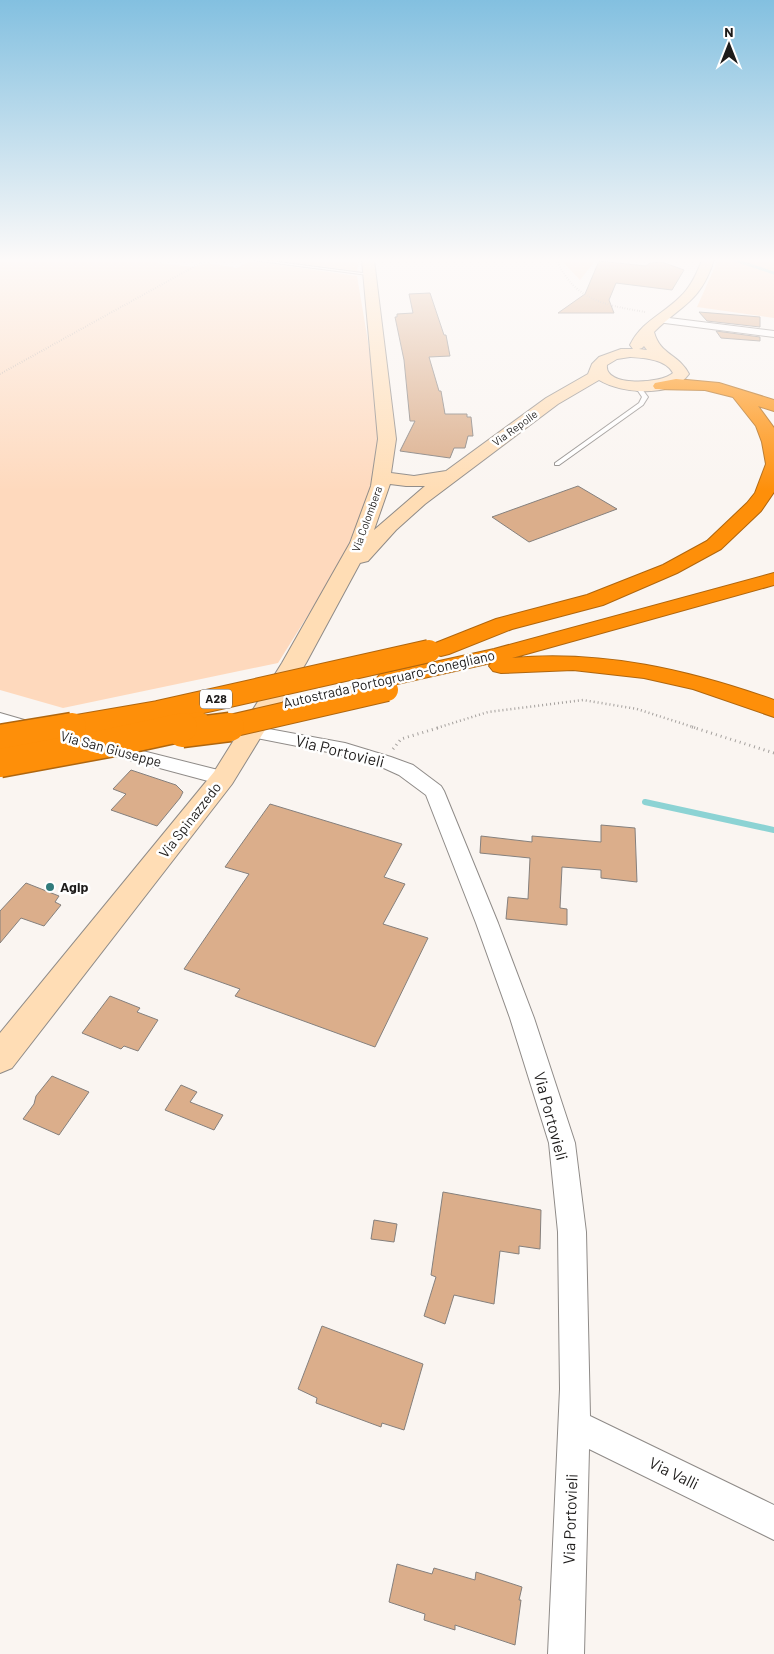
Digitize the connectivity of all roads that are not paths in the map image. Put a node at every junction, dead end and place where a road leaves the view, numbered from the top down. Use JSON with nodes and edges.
{"nodes":[{"id":1,"x":376,"y":337,"type":"edge"},
{"id":2,"x":640,"y":337,"type":"edge"},
{"id":3,"x":647,"y":337,"type":"edge"},
{"id":4,"x":619,"y":355,"type":"junction"},
{"id":5,"x":678,"y":366,"type":"junction"},
{"id":6,"x":599,"y":369,"type":"junction"},
{"id":7,"x":582,"y":385,"type":"junction"},
{"id":8,"x":629,"y":385,"type":"junction"},
{"id":9,"x":662,"y":386,"type":"junction"},
{"id":10,"x":740,"y":393,"type":"junction"},
{"id":11,"x":645,"y":397,"type":"junction"},
{"id":12,"x":774,"y":406,"type":"edge"},
{"id":13,"x":774,"y":412,"type":"edge"},
{"id":14,"x":557,"y":464,"type":"dead end"},
{"id":15,"x":774,"y":464,"type":"edge"},
{"id":16,"x":450,"y":475,"type":"junction"},
{"id":17,"x":381,"y":481,"type":"junction"},
{"id":18,"x":424,"y":495,"type":"junction"},
{"id":19,"x":370,"y":515,"type":"junction"},
{"id":20,"x":351,"y":563,"type":"junction"},
{"id":21,"x":774,"y":565,"type":"edge"},
{"id":22,"x":774,"y":579,"type":"edge"},
{"id":23,"x":435,"y":650,"type":"junction"},
{"id":24,"x":388,"y":684,"type":"junction"},
{"id":25,"x":774,"y":709,"type":"edge"},
{"id":26,"x":0,"y":719,"type":"edge"},
{"id":27,"x":252,"y":732,"type":"junction"},
{"id":28,"x":0,"y":739,"type":"edge"},
{"id":29,"x":0,"y":762,"type":"edge"},
{"id":30,"x":222,"y":778,"type":"junction"},
{"id":31,"x":0,"y":1058,"type":"edge"},
{"id":32,"x":574,"y":1424,"type":"junction"},
{"id":33,"x":774,"y":1523,"type":"edge"},
{"id":34,"x":566,"y":1654,"type":"edge"}],
"edges":[{"from":1,"to":17,"type":"street"},
{"from":2,"to":4,"type":"street","name":"Via Repolle"},
{"from":3,"to":5,"type":"street"},
{"from":4,"to":5,"type":"street"},
{"from":4,"to":6,"type":"street","name":"Via Repolle"},
{"from":5,"to":9,"type":"street"},
{"from":5,"to":10,"type":"highway"},
{"from":6,"to":7,"type":"street","name":"Via Repolle"},
{"from":6,"to":8,"type":"street","name":"Via Repolle"},
{"from":7,"to":8,"type":"street","name":"Via Repolle"},
{"from":7,"to":16,"type":"street","name":"Via Repolle"},
{"from":8,"to":9,"type":"street","name":"Via Repolle"},
{"from":8,"to":11,"type":"lane"},
{"from":9,"to":10,"type":"highway"},
{"from":9,"to":11,"type":"lane"},
{"from":10,"to":12,"type":"highway"},
{"from":10,"to":13,"type":"highway"},
{"from":10,"to":15,"type":"highway"},
{"from":11,"to":14,"type":"lane"},
{"from":15,"to":23,"type":"highway"},
{"from":16,"to":17,"type":"street","name":"Via Repolle"},
{"from":16,"to":18,"type":"street","name":"Via Repolle"},
{"from":17,"to":18,"type":"street"},
{"from":17,"to":19,"type":"street","name":"Via Colombera"},
{"from":18,"to":19,"type":"street","name":"Via Repolle"},
{"from":18,"to":20,"type":"street","name":"Via Repolle"},
{"from":19,"to":20,"type":"street","name":"Via Colombera"},
{"from":20,"to":27,"type":"street","name":"Via Spinazzedo"},
{"from":21,"to":23,"type":"highway","name":"Autostrada Portogruaro-Conegliano","number":"A28"},
{"from":22,"to":24,"type":"highway","name":"Autostrada Portogruaro-Conegliano","number":"A28"},
{"from":23,"to":28,"type":"highway","name":"Autostrada Portogruaro-Conegliano","number":"A28","bridge":true},
{"from":24,"to":25,"type":"highway"},
{"from":24,"to":29,"type":"highway","name":"Autostrada Portogruaro-Conegliano","number":"A28","bridge":true},
{"from":26,"to":30,"type":"street","name":"Via San Giuseppe"},
{"from":27,"to":30,"type":"street","name":"Via Spinazzedo"},
{"from":27,"to":32,"type":"street","name":"Via Portovieli"},
{"from":30,"to":31,"type":"street","name":"Via Spinazzedo"},
{"from":32,"to":33,"type":"street","name":"Via Valli"},
{"from":32,"to":34,"type":"street","name":"Via Portovieli"}]}
